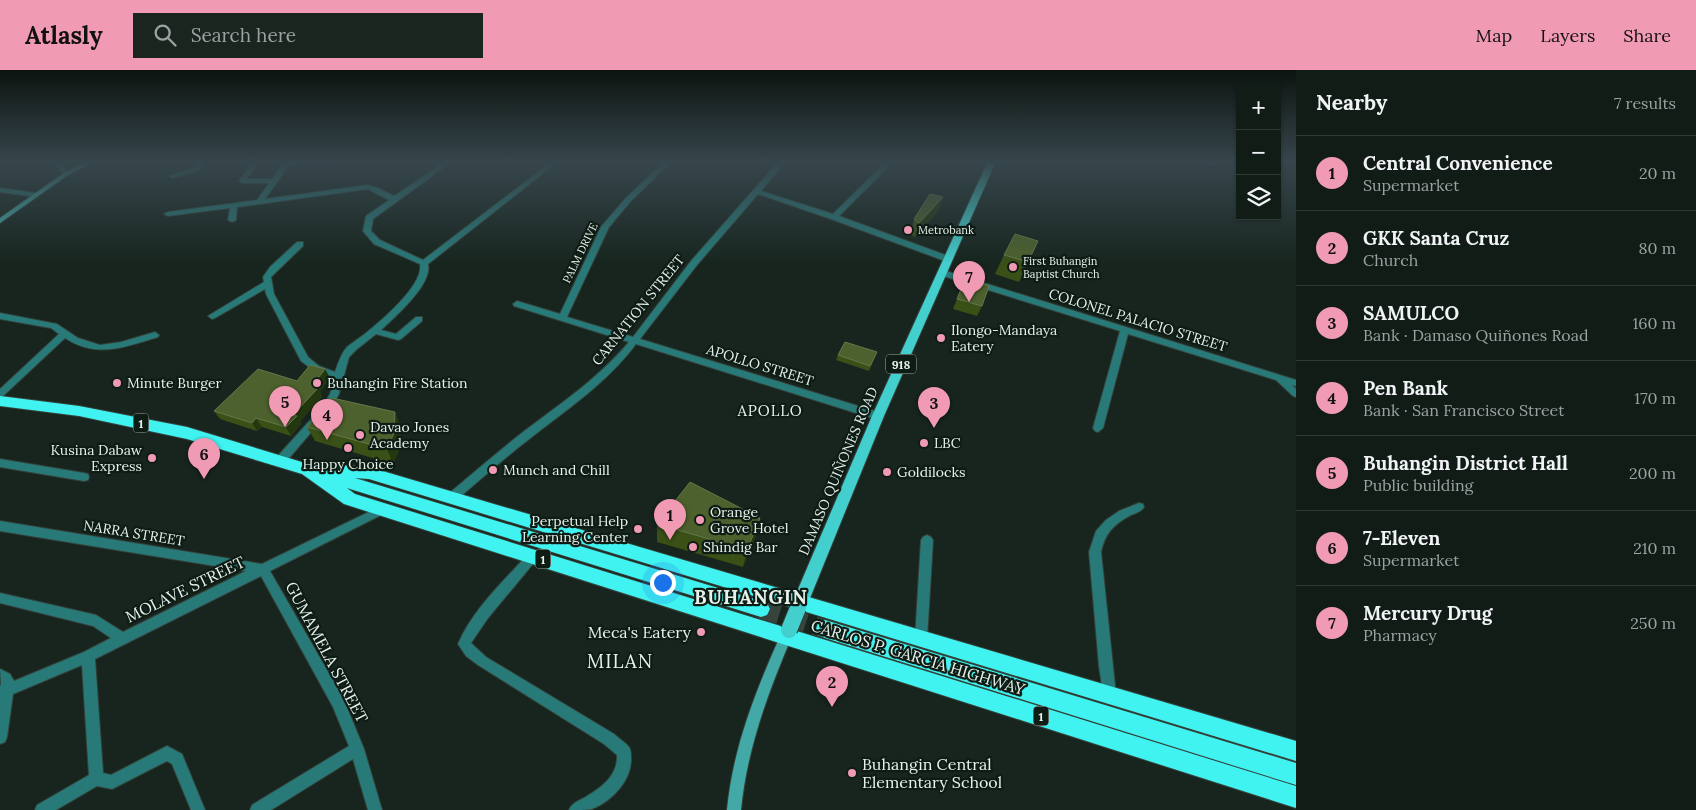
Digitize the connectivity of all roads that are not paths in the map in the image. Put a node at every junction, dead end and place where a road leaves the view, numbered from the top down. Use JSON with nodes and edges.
{"nodes":[{"id":1,"x":36,"y":195,"type":"edge"},
{"id":2,"x":264,"y":196,"type":"edge"},
{"id":3,"x":306,"y":196,"type":"edge"},
{"id":4,"x":387,"y":196,"type":"edge"},
{"id":5,"x":398,"y":196,"type":"edge"},
{"id":6,"x":511,"y":196,"type":"edge"},
{"id":7,"x":632,"y":196,"type":"edge"},
{"id":8,"x":754,"y":196,"type":"edge"},
{"id":9,"x":768,"y":196,"type":"edge"},
{"id":10,"x":856,"y":196,"type":"edge"},
{"id":11,"x":976,"y":196,"type":"edge"},
{"id":12,"x":393,"y":199,"type":"junction"},
{"id":13,"x":259,"y":202,"type":"junction"},
{"id":14,"x":234,"y":206,"type":"junction"},
{"id":15,"x":168,"y":214,"type":"dead end"},
{"id":16,"x":834,"y":217,"type":"junction"},
{"id":17,"x":232,"y":220,"type":"dead end"},
{"id":18,"x":0,"y":221,"type":"edge"},
{"id":19,"x":300,"y":244,"type":"dead end"},
{"id":20,"x":948,"y":259,"type":"junction"},
{"id":21,"x":424,"y":263,"type":"junction"},
{"id":22,"x":943,"y":273,"type":"junction"},
{"id":23,"x":267,"y":284,"type":"junction"},
{"id":24,"x":517,"y":304,"type":"dead end"},
{"id":25,"x":0,"y":316,"type":"edge"},
{"id":26,"x":212,"y":316,"type":"dead end"},
{"id":27,"x":562,"y":318,"type":"junction"},
{"id":28,"x":419,"y":319,"type":"dead end"},
{"id":29,"x":1125,"y":330,"type":"junction"},
{"id":30,"x":374,"y":331,"type":"junction"},
{"id":31,"x":64,"y":334,"type":"junction"},
{"id":32,"x":154,"y":335,"type":"dead end"},
{"id":33,"x":634,"y":340,"type":"junction"},
{"id":34,"x":339,"y":376,"type":"junction"},
{"id":35,"x":1278,"y":378,"type":"junction"},
{"id":36,"x":1296,"y":383,"type":"edge"},
{"id":37,"x":0,"y":394,"type":"edge"},
{"id":38,"x":1296,"y":394,"type":"edge"},
{"id":39,"x":0,"y":401,"type":"edge"},
{"id":40,"x":878,"y":416,"type":"junction"},
{"id":41,"x":1098,"y":428,"type":"dead end"},
{"id":42,"x":280,"y":461,"type":"junction"},
{"id":43,"x":0,"y":463,"type":"edge"},
{"id":44,"x":306,"y":469,"type":"junction"},
{"id":45,"x":84,"y":477,"type":"dead end"},
{"id":46,"x":451,"y":498,"type":"junction"},
{"id":47,"x":1139,"y":506,"type":"dead end"},
{"id":48,"x":383,"y":509,"type":"junction"},
{"id":49,"x":0,"y":526,"type":"edge"},
{"id":50,"x":927,"y":540,"type":"dead end"},
{"id":51,"x":533,"y":556,"type":"junction"},
{"id":52,"x":263,"y":569,"type":"junction"},
{"id":53,"x":0,"y":598,"type":"edge"},
{"id":54,"x":799,"y":605,"type":"junction"},
{"id":55,"x":761,"y":610,"type":"tunnel mouth"},
{"id":56,"x":825,"y":629,"type":"tunnel mouth"},
{"id":57,"x":787,"y":633,"type":"junction"},
{"id":58,"x":122,"y":639,"type":"junction"},
{"id":59,"x":921,"y":639,"type":"junction"},
{"id":60,"x":88,"y":656,"type":"junction"},
{"id":61,"x":0,"y":675,"type":"edge"},
{"id":62,"x":4,"y":692,"type":"edge"},
{"id":63,"x":1109,"y":695,"type":"junction"},
{"id":64,"x":0,"y":737,"type":"edge"},
{"id":65,"x":357,"y":749,"type":"junction"},
{"id":66,"x":1296,"y":751,"type":"edge"},
{"id":67,"x":1296,"y":774,"type":"edge"},
{"id":68,"x":96,"y":779,"type":"junction"},
{"id":69,"x":1296,"y":797,"type":"edge"},
{"id":70,"x":42,"y":810,"type":"edge"},
{"id":71,"x":198,"y":810,"type":"edge"},
{"id":72,"x":258,"y":810,"type":"edge"},
{"id":73,"x":375,"y":810,"type":"edge"},
{"id":74,"x":576,"y":810,"type":"edge"},
{"id":75,"x":734,"y":810,"type":"edge"}],
"edges":[{"from":1,"to":18,"type":"main road"},
{"from":2,"to":13,"type":"street"},
{"from":3,"to":13,"type":"street"},
{"from":4,"to":12,"type":"street"},
{"from":5,"to":12,"type":"street"},
{"from":6,"to":21,"type":"street"},
{"from":7,"to":27,"type":"street","name":"PALM DRIVE"},
{"from":8,"to":33,"type":"street","name":"CARNATION STREET"},
{"from":9,"to":16,"type":"street"},
{"from":10,"to":16,"type":"street"},
{"from":11,"to":20,"type":"main road","name":"DAMASO QUIÑONES ROAD","number":"918"},
{"from":12,"to":21,"type":"street"},
{"from":13,"to":14,"type":"street"},
{"from":14,"to":15,"type":"street"},
{"from":14,"to":17,"type":"street"},
{"from":16,"to":20,"type":"street"},
{"from":19,"to":23,"type":"street"},
{"from":20,"to":22,"type":"main road","name":"DAMASO QUIÑONES ROAD","number":"918"},
{"from":21,"to":30,"type":"street"},
{"from":22,"to":29,"type":"street","name":"COLONEL PALACIO STREET"},
{"from":22,"to":40,"type":"main road","name":"DAMASO QUIÑONES ROAD","number":"918"},
{"from":23,"to":26,"type":"street"},
{"from":23,"to":34,"type":"street"},
{"from":24,"to":27,"type":"street","name":"APOLLO STREET"},
{"from":25,"to":31,"type":"street"},
{"from":27,"to":33,"type":"street","name":"APOLLO STREET"},
{"from":28,"to":30,"type":"street"},
{"from":29,"to":35,"type":"street","name":"COLONEL PALACIO STREET"},
{"from":29,"to":41,"type":"street"},
{"from":30,"to":34,"type":"street"},
{"from":31,"to":32,"type":"street"},
{"from":31,"to":37,"type":"street"},
{"from":33,"to":40,"type":"street","name":"APOLLO STREET"},
{"from":33,"to":46,"type":"street","name":"CARNATION STREET"},
{"from":34,"to":42,"type":"street"},
{"from":35,"to":36,"type":"street","name":"COLONEL PALACIO STREET"},
{"from":35,"to":38,"type":"street"},
{"from":39,"to":42,"type":"highway","name":"CARLOS P. GARCIA HIGHWAY","number":"1"},
{"from":40,"to":54,"type":"main road","name":"DAMASO QUIÑONES ROAD","number":"918"},
{"from":42,"to":44,"type":"highway","name":"CARLOS P. GARCIA HIGHWAY","number":"1"},
{"from":43,"to":45,"type":"street"},
{"from":44,"to":46,"type":"highway","name":"CARLOS P. GARCIA HIGHWAY","number":"1"},
{"from":44,"to":48,"type":"highway","name":"CARLOS P. GARCIA HIGHWAY","number":"1"},
{"from":44,"to":55,"type":"highway","name":"CARLOS P. GARCIA HIGHWAY","number":"1"},
{"from":46,"to":54,"type":"highway","name":"CARLOS P. GARCIA HIGHWAY","number":"1"},
{"from":47,"to":63,"type":"street"},
{"from":48,"to":51,"type":"highway","name":"CARLOS P. GARCIA HIGHWAY","number":"1"},
{"from":48,"to":52,"type":"street","name":"MOLAVE STREET"},
{"from":49,"to":52,"type":"street","name":"NARRA STREET"},
{"from":50,"to":59,"type":"street"},
{"from":51,"to":57,"type":"highway","name":"CARLOS P. GARCIA HIGHWAY","number":"1"},
{"from":51,"to":74,"type":"street"},
{"from":52,"to":58,"type":"street","name":"MOLAVE STREET"},
{"from":52,"to":65,"type":"street","name":"GUMAMELA STREET"},
{"from":53,"to":58,"type":"street"},
{"from":54,"to":57,"type":"main road","number":"918","bridge":true},
{"from":54,"to":59,"type":"highway","name":"CARLOS P. GARCIA HIGHWAY","number":"1"},
{"from":56,"to":67,"type":"highway","name":"CARLOS P. GARCIA HIGHWAY","number":"1"},
{"from":57,"to":69,"type":"highway","name":"CARLOS P. GARCIA HIGHWAY","number":"1"},
{"from":57,"to":75,"type":"main road"},
{"from":58,"to":60,"type":"street","name":"MOLAVE STREET"},
{"from":59,"to":63,"type":"highway","name":"CARLOS P. GARCIA HIGHWAY","number":"1"},
{"from":60,"to":62,"type":"street","name":"MOLAVE STREET"},
{"from":60,"to":68,"type":"street"},
{"from":61,"to":62,"type":"street"},
{"from":62,"to":64,"type":"street"},
{"from":63,"to":66,"type":"highway","name":"CARLOS P. GARCIA HIGHWAY","number":"1"},
{"from":65,"to":72,"type":"street"},
{"from":65,"to":73,"type":"street","name":"GUMAMELA STREET"},
{"from":68,"to":70,"type":"street"},
{"from":68,"to":71,"type":"street"}]}
